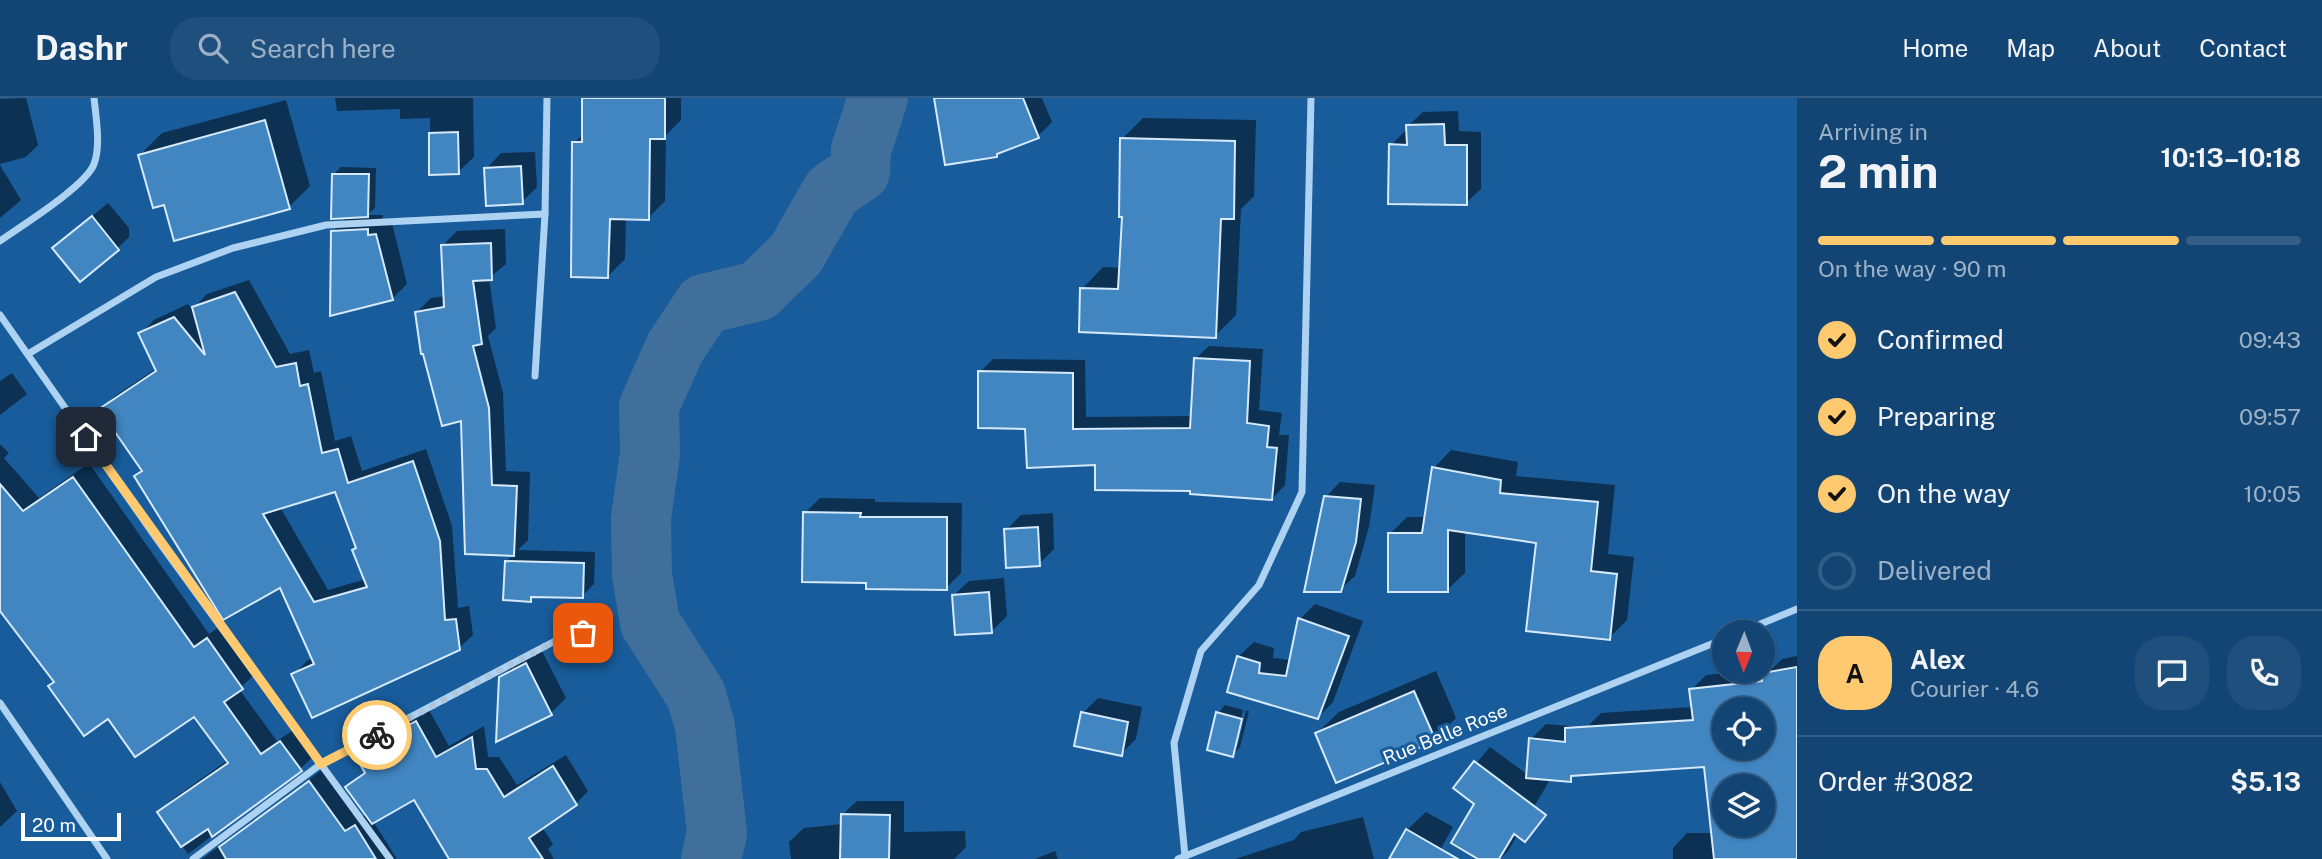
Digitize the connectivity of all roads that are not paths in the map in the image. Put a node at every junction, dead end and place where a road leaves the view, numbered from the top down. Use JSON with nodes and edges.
{"nodes":[{"id":1,"x":94,"y":98,"type":"edge"},
{"id":2,"x":547,"y":98,"type":"edge"},
{"id":3,"x":1311,"y":98,"type":"edge"},
{"id":4,"x":545,"y":214,"type":"junction"},
{"id":5,"x":0,"y":241,"type":"edge"},
{"id":6,"x":0,"y":315,"type":"edge"},
{"id":7,"x":28,"y":354,"type":"junction"},
{"id":8,"x":535,"y":376,"type":"dead end"},
{"id":9,"x":1797,"y":609,"type":"edge"},
{"id":10,"x":1770,"y":620,"type":"edge"},
{"id":11,"x":609,"y":626,"type":"dead end"},
{"id":12,"x":1712,"y":644,"type":"edge"},
{"id":13,"x":0,"y":703,"type":"edge"},
{"id":14,"x":321,"y":764,"type":"junction"},
{"id":15,"x":1182,"y":858,"type":"edge"},
{"id":16,"x":107,"y":859,"type":"edge"},
{"id":17,"x":193,"y":859,"type":"edge"},
{"id":18,"x":390,"y":859,"type":"edge"}],
"edges":[{"from":1,"to":5,"type":"street"},
{"from":2,"to":4,"type":"street"},
{"from":3,"to":15,"type":"street"},
{"from":4,"to":7,"type":"street"},
{"from":4,"to":8,"type":"street"},
{"from":6,"to":7,"type":"street"},
{"from":7,"to":14,"type":"street"},
{"from":9,"to":10,"type":"street"},
{"from":11,"to":14,"type":"street"},
{"from":12,"to":15,"type":"street","name":"Rue Belle Rose"},
{"from":13,"to":16,"type":"street"},
{"from":14,"to":17,"type":"street"},
{"from":14,"to":18,"type":"street"}]}
